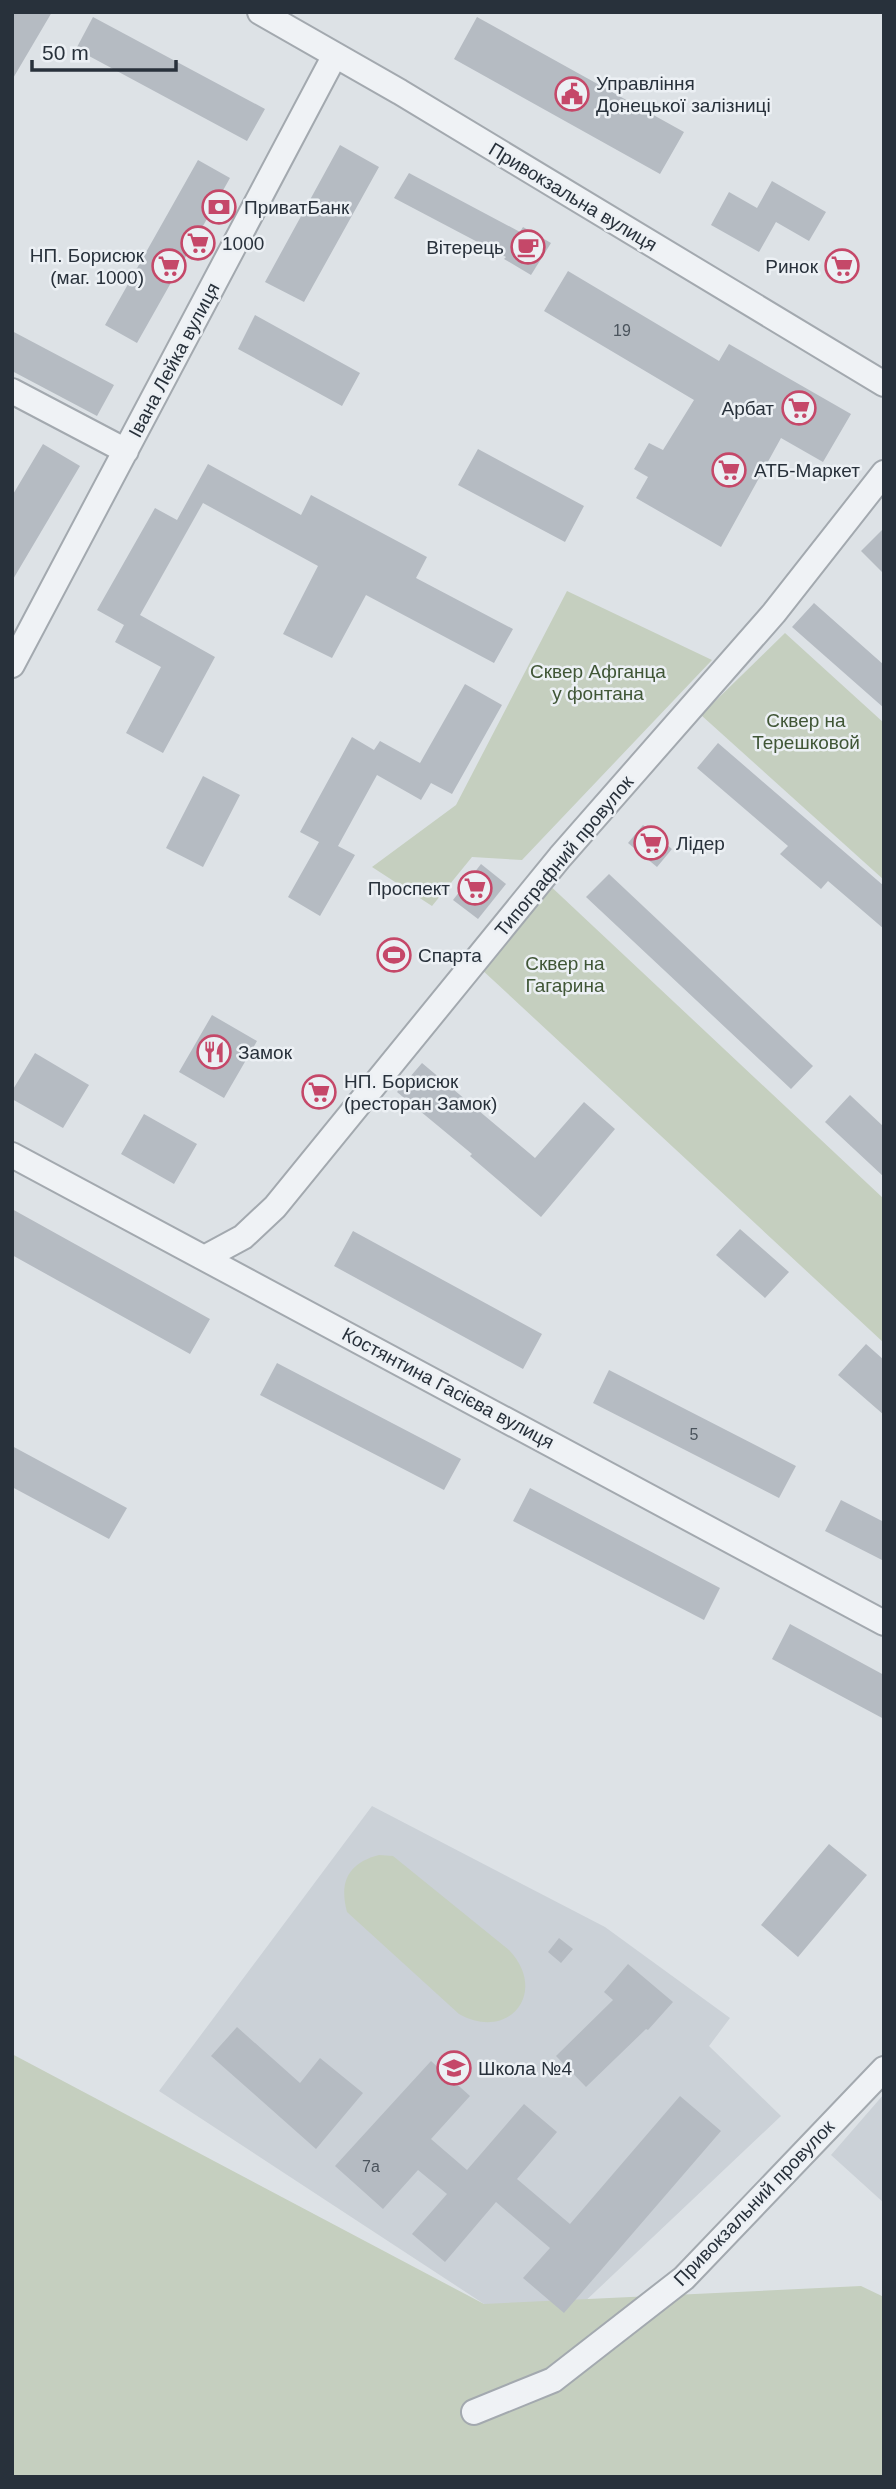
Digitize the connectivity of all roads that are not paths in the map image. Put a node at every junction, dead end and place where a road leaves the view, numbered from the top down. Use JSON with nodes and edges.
{"nodes":[{"id":1,"x":260,"y":12,"type":"edge"},
{"id":2,"x":335,"y":55,"type":"junction"},
{"id":3,"x":884,"y":384,"type":"edge"},
{"id":4,"x":12,"y":391,"type":"edge"},
{"id":5,"x":126,"y":451,"type":"junction"},
{"id":6,"x":884,"y":473,"type":"edge"},
{"id":7,"x":12,"y":665,"type":"edge"},
{"id":8,"x":12,"y":1155,"type":"edge"},
{"id":9,"x":206,"y":1257,"type":"junction"},
{"id":10,"x":884,"y":1623,"type":"edge"},
{"id":11,"x":884,"y":2070,"type":"edge"},
{"id":12,"x":474,"y":2412,"type":"dead end"}],
"edges":[{"from":1,"to":2,"type":"street","name":"Привокзальна вулиця"},
{"from":2,"to":3,"type":"street","name":"Привокзальна вулиця"},
{"from":2,"to":5,"type":"street","name":"Івана Лейка вулиця"},
{"from":4,"to":5,"type":"street"},
{"from":5,"to":7,"type":"street","name":"Івана Лейка вулиця"},
{"from":6,"to":9,"type":"street","name":"Типографний провулок"},
{"from":8,"to":9,"type":"street","name":"Костянтина Гасієва вулиця"},
{"from":9,"to":10,"type":"street","name":"Костянтина Гасієва вулиця"},
{"from":11,"to":12,"type":"street","name":"Привокзальний провулок"}]}
